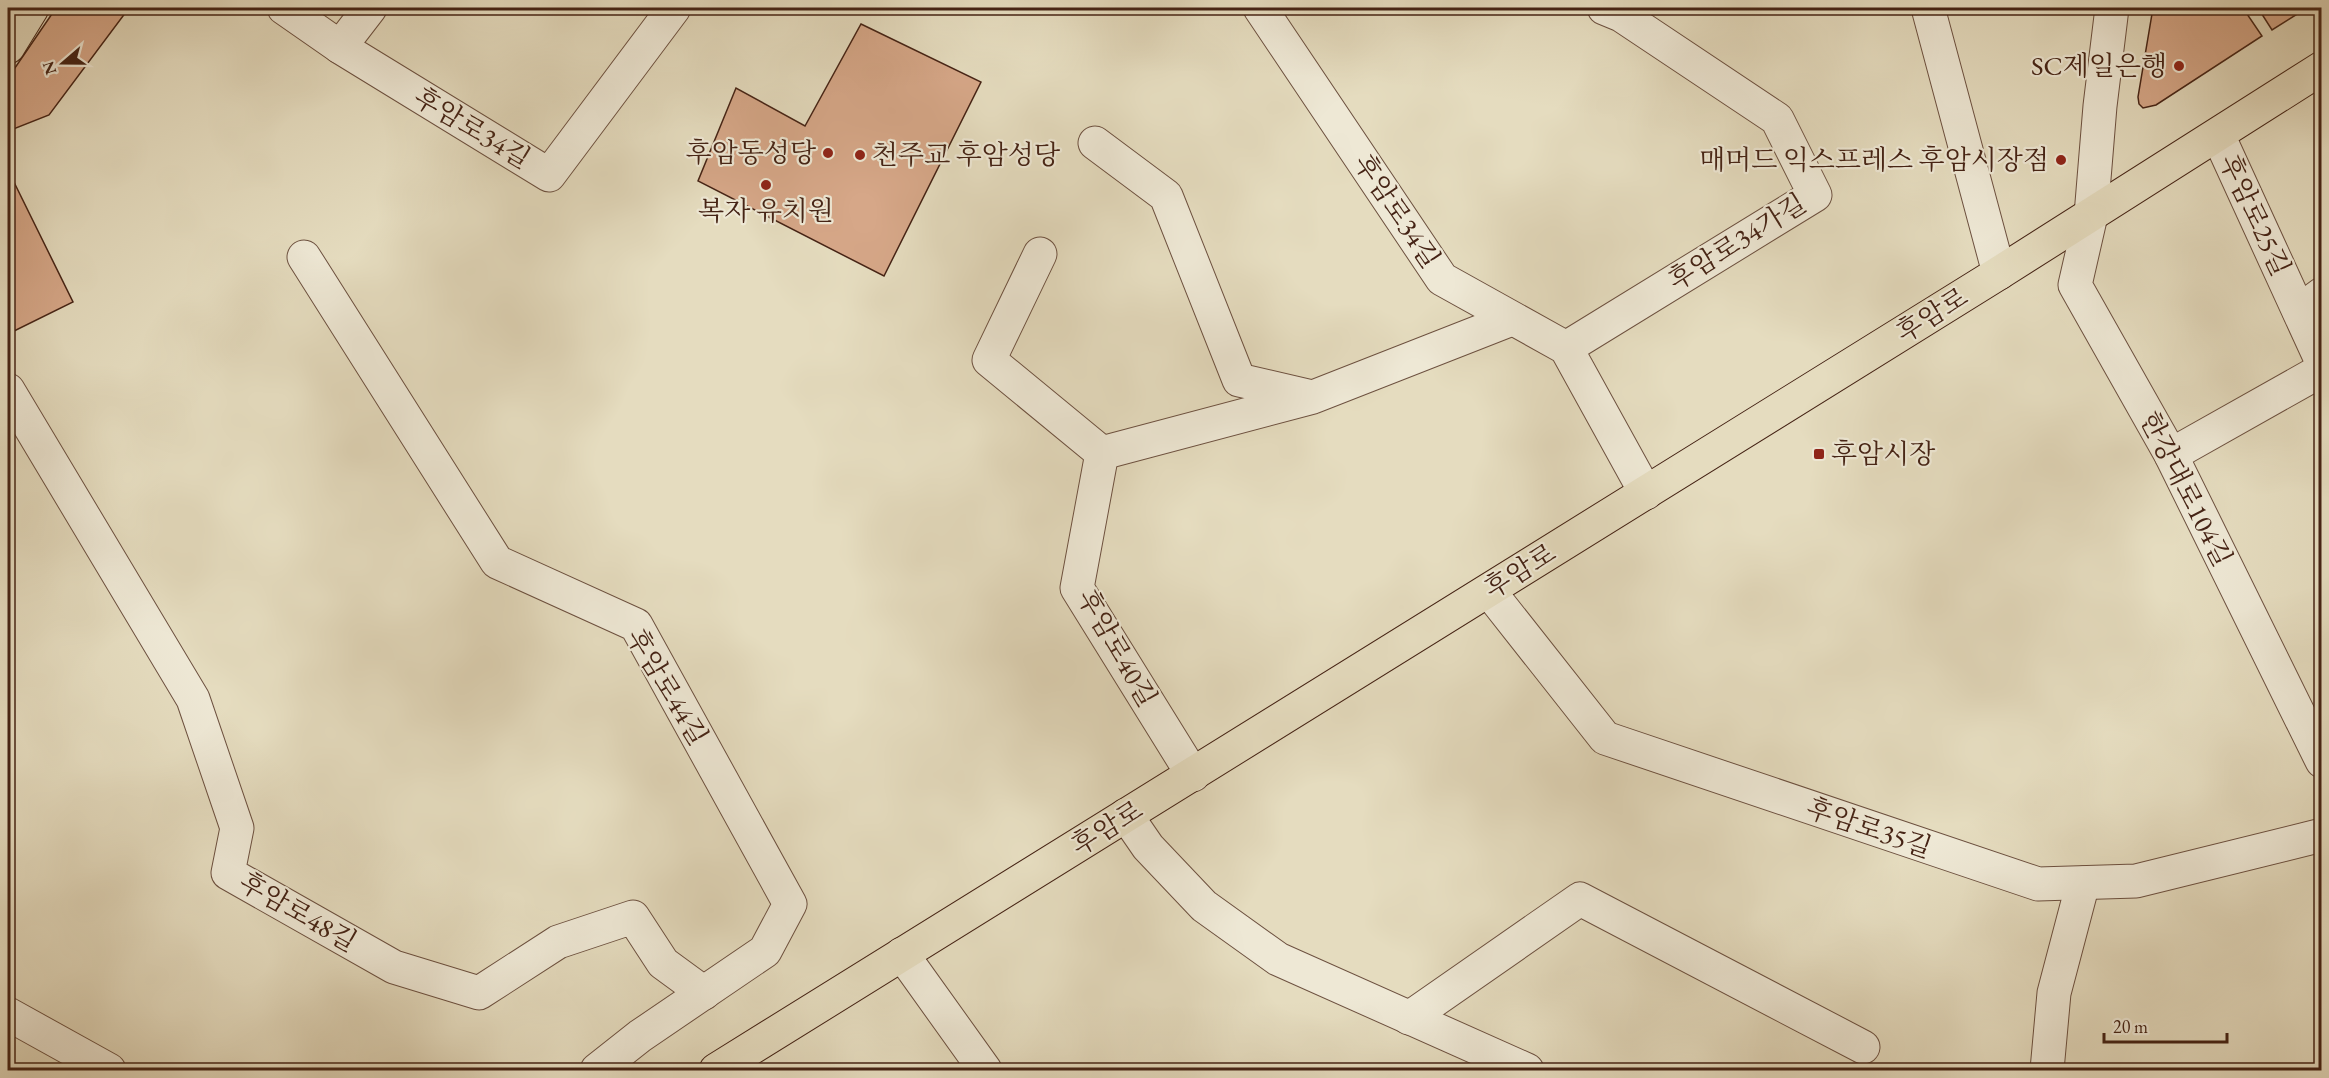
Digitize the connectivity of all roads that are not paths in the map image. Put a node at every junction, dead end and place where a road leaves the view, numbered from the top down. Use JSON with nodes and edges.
{"nodes":[{"id":1,"x":32,"y":8,"type":"edge"},
{"id":2,"x":284,"y":8,"type":"edge"},
{"id":3,"x":370,"y":8,"type":"edge"},
{"id":4,"x":674,"y":8,"type":"edge"},
{"id":5,"x":1260,"y":8,"type":"edge"},
{"id":6,"x":1604,"y":8,"type":"edge"},
{"id":7,"x":1928,"y":8,"type":"edge"},
{"id":8,"x":2112,"y":8,"type":"edge"},
{"id":9,"x":8,"y":47,"type":"edge"},
{"id":10,"x":340,"y":47,"type":"junction"},
{"id":11,"x":2322,"y":68,"type":"edge"},
{"id":12,"x":2218,"y":135,"type":"junction"},
{"id":13,"x":1095,"y":143,"type":"dead end"},
{"id":14,"x":2091,"y":215,"type":"junction"},
{"id":15,"x":1040,"y":254,"type":"dead end"},
{"id":16,"x":304,"y":257,"type":"dead end"},
{"id":17,"x":1999,"y":273,"type":"junction"},
{"id":18,"x":2310,"y":303,"type":"edge"},
{"id":19,"x":1512,"y":319,"type":"junction"},
{"id":20,"x":1566,"y":348,"type":"junction"},
{"id":21,"x":2322,"y":362,"type":"edge"},
{"id":22,"x":2322,"y":370,"type":"edge"},
{"id":23,"x":8,"y":390,"type":"edge"},
{"id":24,"x":1313,"y":397,"type":"junction"},
{"id":25,"x":1102,"y":453,"type":"junction"},
{"id":26,"x":2172,"y":455,"type":"junction"},
{"id":27,"x":1646,"y":493,"type":"junction"},
{"id":28,"x":1489,"y":591,"type":"junction"},
{"id":29,"x":2322,"y":761,"type":"edge"},
{"id":30,"x":1193,"y":774,"type":"junction"},
{"id":31,"x":1126,"y":816,"type":"junction"},
{"id":32,"x":2322,"y":835,"type":"edge"},
{"id":33,"x":2084,"y":883,"type":"junction"},
{"id":34,"x":902,"y":954,"type":"junction"},
{"id":35,"x":704,"y":993,"type":"junction"},
{"id":36,"x":8,"y":1014,"type":"edge"},
{"id":37,"x":1409,"y":1018,"type":"junction"},
{"id":38,"x":1863,"y":1047,"type":"dead end"},
{"id":39,"x":109,"y":1071,"type":"edge"},
{"id":40,"x":597,"y":1071,"type":"edge"},
{"id":41,"x":716,"y":1071,"type":"edge"},
{"id":42,"x":985,"y":1071,"type":"edge"},
{"id":43,"x":1527,"y":1071,"type":"edge"},
{"id":44,"x":2047,"y":1071,"type":"edge"}],
"edges":[{"from":1,"to":9,"type":"main road"},
{"from":2,"to":10,"type":"street"},
{"from":3,"to":10,"type":"street"},
{"from":4,"to":10,"type":"street","name":"후암로34길"},
{"from":5,"to":19,"type":"street","name":"후암로34길"},
{"from":6,"to":20,"type":"street","name":"후암로34가길"},
{"from":7,"to":17,"type":"street"},
{"from":8,"to":14,"type":"street","name":"한강대로104길"},
{"from":11,"to":12,"type":"main road","name":"후암로"},
{"from":12,"to":14,"type":"main road","name":"후암로"},
{"from":12,"to":18,"type":"street","name":"후암로25길"},
{"from":13,"to":24,"type":"street"},
{"from":14,"to":17,"type":"main road","name":"후암로"},
{"from":14,"to":26,"type":"street","name":"한강대로104길"},
{"from":15,"to":25,"type":"street"},
{"from":16,"to":35,"type":"street","name":"후암로44길"},
{"from":17,"to":27,"type":"main road","name":"후암로"},
{"from":18,"to":21,"type":"street","name":"후암로25길"},
{"from":19,"to":20,"type":"street","name":"후암로34길"},
{"from":19,"to":24,"type":"street"},
{"from":20,"to":27,"type":"street"},
{"from":22,"to":26,"type":"street"},
{"from":23,"to":35,"type":"street","name":"후암로48길"},
{"from":24,"to":25,"type":"street"},
{"from":25,"to":30,"type":"street","name":"후암로40길"},
{"from":26,"to":29,"type":"street","name":"한강대로104길"},
{"from":27,"to":28,"type":"main road","name":"후암로"},
{"from":28,"to":30,"type":"main road","name":"후암로"},
{"from":28,"to":33,"type":"street","name":"후암로35길"},
{"from":30,"to":31,"type":"main road","name":"후암로"},
{"from":31,"to":34,"type":"main road","name":"후암로"},
{"from":31,"to":37,"type":"street"},
{"from":32,"to":33,"type":"street","name":"후암로35길"},
{"from":33,"to":44,"type":"street"},
{"from":34,"to":41,"type":"main road","name":"후암로"},
{"from":34,"to":42,"type":"street"},
{"from":35,"to":40,"type":"street","name":"후암로44길"},
{"from":36,"to":39,"type":"street"},
{"from":37,"to":38,"type":"street"},
{"from":37,"to":43,"type":"street"}]}
